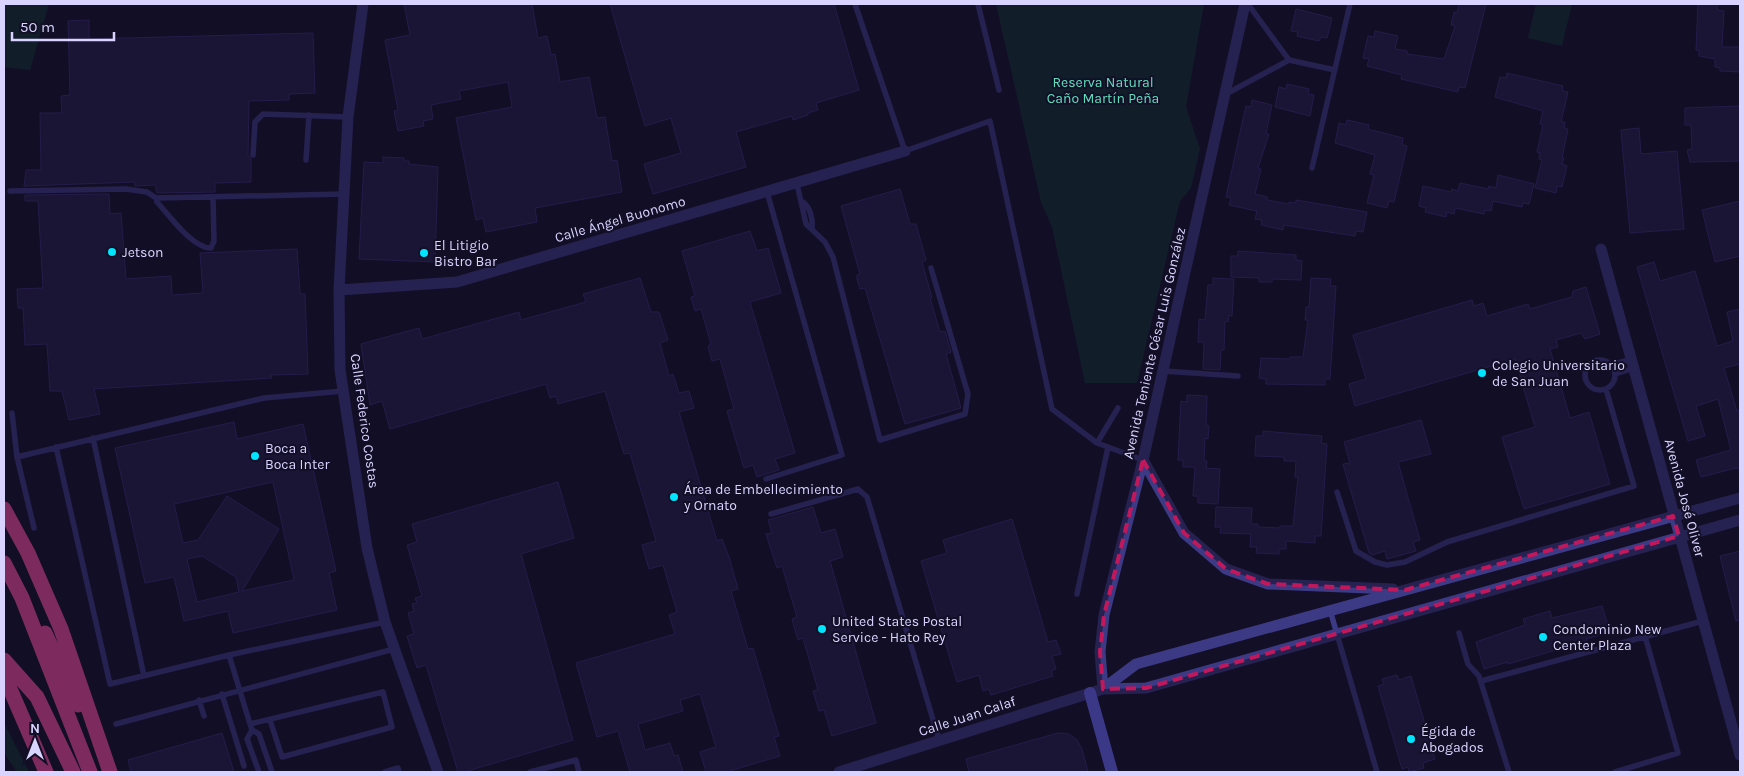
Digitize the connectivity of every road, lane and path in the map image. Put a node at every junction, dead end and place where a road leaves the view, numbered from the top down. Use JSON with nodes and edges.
{"nodes":[{"id":1,"x":363,"y":4,"type":"edge"},
{"id":2,"x":855,"y":4,"type":"edge"},
{"id":3,"x":978,"y":4,"type":"edge"},
{"id":4,"x":1244,"y":4,"type":"edge"},
{"id":5,"x":1248,"y":4,"type":"edge"},
{"id":6,"x":1350,"y":4,"type":"edge"},
{"id":7,"x":1289,"y":60,"type":"junction"},
{"id":8,"x":1335,"y":70,"type":"junction"},
{"id":9,"x":1000,"y":90,"type":"dead end"},
{"id":10,"x":1224,"y":95,"type":"junction"},
{"id":11,"x":309,"y":115,"type":"junction"},
{"id":12,"x":348,"y":117,"type":"junction"},
{"id":13,"x":905,"y":151,"type":"junction"},
{"id":14,"x":253,"y":155,"type":"dead end"},
{"id":15,"x":306,"y":160,"type":"dead end"},
{"id":16,"x":1312,"y":168,"type":"dead end"},
{"id":17,"x":797,"y":184,"type":"junction"},
{"id":18,"x":10,"y":191,"type":"dead end"},
{"id":19,"x":767,"y":192,"type":"junction"},
{"id":20,"x":344,"y":194,"type":"junction"},
{"id":21,"x":213,"y":197,"type":"junction"},
{"id":22,"x":156,"y":198,"type":"junction"},
{"id":23,"x":1600,"y":249,"type":"dead end"},
{"id":24,"x":932,"y":268,"type":"dead end"},
{"id":25,"x":339,"y":290,"type":"junction"},
{"id":26,"x":1634,"y":363,"type":"junction"},
{"id":27,"x":1611,"y":365,"type":"junction"},
{"id":28,"x":1163,"y":371,"type":"junction"},
{"id":29,"x":1615,"y":374,"type":"junction"},
{"id":30,"x":1238,"y":376,"type":"dead end"},
{"id":31,"x":1606,"y":389,"type":"junction"},
{"id":32,"x":343,"y":391,"type":"junction"},
{"id":33,"x":1118,"y":408,"type":"dead end"},
{"id":34,"x":12,"y":414,"type":"dead end"},
{"id":35,"x":93,"y":438,"type":"junction"},
{"id":36,"x":1097,"y":443,"type":"junction"},
{"id":37,"x":56,"y":447,"type":"junction"},
{"id":38,"x":1108,"y":447,"type":"junction"},
{"id":39,"x":17,"y":456,"type":"junction"},
{"id":40,"x":1144,"y":460,"type":"junction"},
{"id":41,"x":766,"y":478,"type":"dead end"},
{"id":42,"x":1338,"y":492,"type":"dead end"},
{"id":43,"x":1740,"y":498,"type":"edge"},
{"id":44,"x":4,"y":509,"type":"edge"},
{"id":45,"x":772,"y":514,"type":"dead end"},
{"id":46,"x":1674,"y":516,"type":"junction"},
{"id":47,"x":1740,"y":520,"type":"edge"},
{"id":48,"x":34,"y":528,"type":"dead end"},
{"id":49,"x":1679,"y":536,"type":"junction"},
{"id":50,"x":4,"y":563,"type":"edge"},
{"id":51,"x":1405,"y":590,"type":"junction"},
{"id":52,"x":1076,"y":594,"type":"dead end"},
{"id":53,"x":22,"y":598,"type":"junction"},
{"id":54,"x":1330,"y":610,"type":"junction"},
{"id":55,"x":1703,"y":621,"type":"junction"},
{"id":56,"x":385,"y":622,"type":"junction"},
{"id":57,"x":1337,"y":634,"type":"junction"},
{"id":58,"x":1459,"y":634,"type":"dead end"},
{"id":59,"x":1645,"y":636,"type":"junction"},
{"id":60,"x":394,"y":649,"type":"junction"},
{"id":61,"x":229,"y":655,"type":"junction"},
{"id":62,"x":4,"y":660,"type":"edge"},
{"id":63,"x":4,"y":675,"type":"edge"},
{"id":64,"x":144,"y":676,"type":"junction"},
{"id":65,"x":1481,"y":681,"type":"junction"},
{"id":66,"x":1103,"y":689,"type":"junction"},
{"id":67,"x":240,"y":690,"type":"junction"},
{"id":68,"x":1090,"y":693,"type":"junction"},
{"id":69,"x":222,"y":694,"type":"junction"},
{"id":70,"x":199,"y":700,"type":"junction"},
{"id":71,"x":204,"y":716,"type":"dead end"},
{"id":72,"x":270,"y":720,"type":"junction"},
{"id":73,"x":116,"y":724,"type":"dead end"},
{"id":74,"x":251,"y":727,"type":"junction"},
{"id":75,"x":940,"y":740,"type":"junction"},
{"id":76,"x":1740,"y":755,"type":"edge"},
{"id":77,"x":269,"y":764,"type":"junction"},
{"id":78,"x":244,"y":766,"type":"dead end"},
{"id":79,"x":258,"y":770,"type":"edge"},
{"id":80,"x":399,"y":770,"type":"edge"},
{"id":81,"x":110,"y":771,"type":"edge"},
{"id":82,"x":46,"y":772,"type":"edge"},
{"id":83,"x":73,"y":772,"type":"edge"},
{"id":84,"x":90,"y":772,"type":"edge"},
{"id":85,"x":272,"y":772,"type":"edge"},
{"id":86,"x":385,"y":772,"type":"edge"},
{"id":87,"x":438,"y":772,"type":"edge"},
{"id":88,"x":530,"y":772,"type":"edge"},
{"id":89,"x":579,"y":772,"type":"edge"},
{"id":90,"x":840,"y":772,"type":"edge"},
{"id":91,"x":1112,"y":772,"type":"edge"},
{"id":92,"x":1377,"y":772,"type":"edge"},
{"id":93,"x":1509,"y":772,"type":"edge"},
{"id":94,"x":1615,"y":772,"type":"edge"}],
"edges":[{"from":1,"to":12,"type":"street","name":"Calle Federico Costas"},
{"from":2,"to":13,"type":"lane"},
{"from":3,"to":9,"type":"lane"},
{"from":4,"to":10,"type":"street","name":"Avenida Teniente César Luis González"},
{"from":5,"to":7,"type":"lane"},
{"from":6,"to":8,"type":"lane"},
{"from":7,"to":8,"type":"lane"},
{"from":7,"to":10,"type":"lane"},
{"from":8,"to":16,"type":"lane"},
{"from":10,"to":28,"type":"street","name":"Avenida Teniente César Luis González"},
{"from":11,"to":12,"type":"lane"},
{"from":11,"to":14,"type":"lane"},
{"from":11,"to":15,"type":"lane"},
{"from":12,"to":20,"type":"street","name":"Calle Federico Costas"},
{"from":13,"to":17,"type":"street","name":"Calle Ángel Buonomo"},
{"from":13,"to":36,"type":"lane"},
{"from":17,"to":19,"type":"street","name":"Calle Ángel Buonomo"},
{"from":17,"to":24,"type":"lane"},
{"from":18,"to":22,"type":"lane"},
{"from":19,"to":25,"type":"street","name":"Calle Ángel Buonomo"},
{"from":19,"to":41,"type":"lane"},
{"from":20,"to":21,"type":"lane"},
{"from":20,"to":25,"type":"street","name":"Calle Federico Costas"},
{"from":21,"to":22,"type":"lane"},
{"from":21,"to":22,"type":"lane"},
{"from":23,"to":26,"type":"street","name":"Avenida José Oliver"},
{"from":25,"to":32,"type":"street","name":"Calle Federico Costas"},
{"from":26,"to":27,"type":"lane"},
{"from":26,"to":29,"type":"lane"},
{"from":26,"to":46,"type":"street","name":"Avenida José Oliver"},
{"from":27,"to":29,"type":"lane"},
{"from":27,"to":31,"type":"lane"},
{"from":28,"to":30,"type":"lane"},
{"from":28,"to":40,"type":"street","name":"Avenida Teniente César Luis González"},
{"from":29,"to":31,"type":"lane"},
{"from":31,"to":42,"type":"lane"},
{"from":32,"to":35,"type":"lane"},
{"from":32,"to":56,"type":"street","name":"Calle Federico Costas"},
{"from":33,"to":36,"type":"lane"},
{"from":34,"to":39,"type":"lane"},
{"from":35,"to":37,"type":"lane"},
{"from":35,"to":64,"type":"lane"},
{"from":36,"to":38,"type":"lane"},
{"from":37,"to":39,"type":"lane"},
{"from":37,"to":64,"type":"lane"},
{"from":38,"to":40,"type":"lane"},
{"from":38,"to":52,"type":"lane"},
{"from":39,"to":48,"type":"lane"},
{"from":40,"to":51,"type":"street"},
{"from":40,"to":66,"type":"street","name":"Avenida Teniente César Luis González"},
{"from":43,"to":46,"type":"street"},
{"from":44,"to":81,"type":"highway"},
{"from":45,"to":75,"type":"lane"},
{"from":46,"to":49,"type":"street","name":"Avenida José Oliver"},
{"from":46,"to":51,"type":"street"},
{"from":47,"to":49,"type":"street"},
{"from":49,"to":55,"type":"street","name":"Avenida José Oliver"},
{"from":49,"to":57,"type":"street"},
{"from":50,"to":53,"type":"highway"},
{"from":51,"to":54,"type":"street"},
{"from":53,"to":81,"type":"highway"},
{"from":53,"to":84,"type":"highway"},
{"from":54,"to":57,"type":"lane"},
{"from":54,"to":66,"type":"street"},
{"from":55,"to":59,"type":"lane"},
{"from":55,"to":76,"type":"street","name":"Avenida José Oliver"},
{"from":56,"to":60,"type":"street","name":"Calle Federico Costas"},
{"from":56,"to":61,"type":"lane"},
{"from":57,"to":66,"type":"street"},
{"from":57,"to":92,"type":"lane"},
{"from":58,"to":65,"type":"lane"},
{"from":59,"to":65,"type":"lane"},
{"from":59,"to":94,"type":"lane"},
{"from":60,"to":67,"type":"lane"},
{"from":60,"to":87,"type":"street","name":"Calle Federico Costas"},
{"from":61,"to":64,"type":"lane"},
{"from":61,"to":67,"type":"lane"},
{"from":62,"to":83,"type":"highway"},
{"from":63,"to":82,"type":"highway"},
{"from":65,"to":93,"type":"lane"},
{"from":66,"to":68,"type":"street","name":"Calle Juan Calaf"},
{"from":67,"to":69,"type":"lane"},
{"from":67,"to":74,"type":"lane"},
{"from":68,"to":75,"type":"street","name":"Calle Juan Calaf"},
{"from":68,"to":91,"type":"street"},
{"from":69,"to":70,"type":"lane"},
{"from":69,"to":78,"type":"lane"},
{"from":70,"to":71,"type":"lane"},
{"from":70,"to":73,"type":"lane"},
{"from":72,"to":72,"type":"lane"},
{"from":72,"to":74,"type":"lane"},
{"from":74,"to":77,"type":"lane"},
{"from":74,"to":79,"type":"lane"},
{"from":75,"to":90,"type":"street","name":"Calle Juan Calaf"},
{"from":77,"to":79,"type":"lane"},
{"from":77,"to":85,"type":"lane"},
{"from":80,"to":86,"type":"lane"},
{"from":88,"to":89,"type":"lane"}]}
